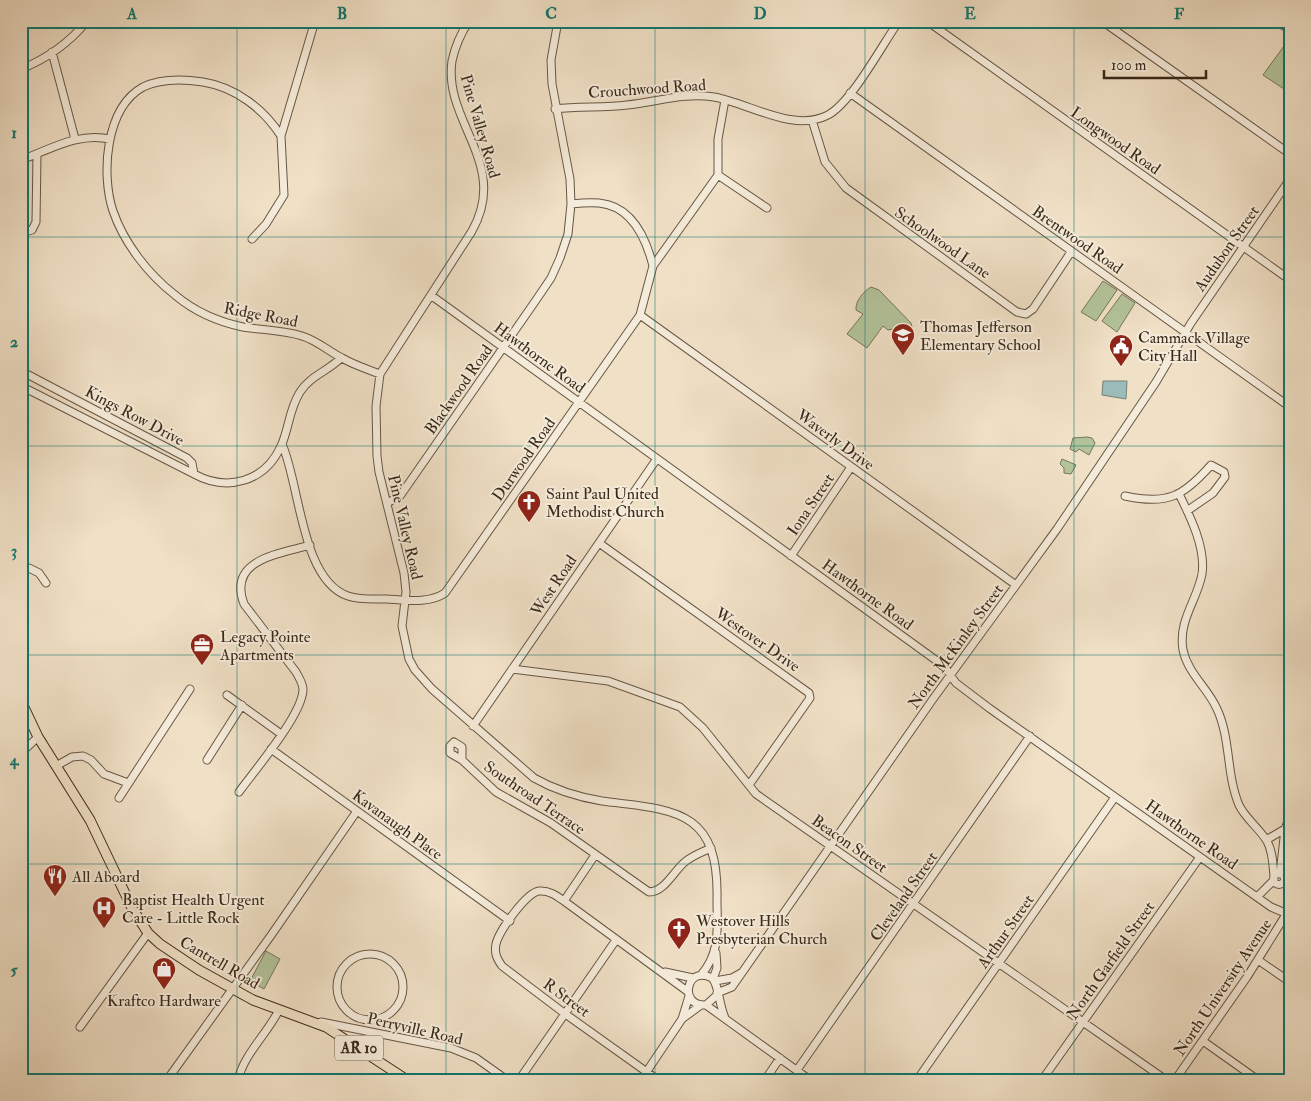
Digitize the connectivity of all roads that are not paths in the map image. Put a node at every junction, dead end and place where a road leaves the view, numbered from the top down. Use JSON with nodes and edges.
{"nodes":[{"id":1,"x":315,"y":21,"type":"edge"},
{"id":2,"x":468,"y":21,"type":"edge"},
{"id":3,"x":558,"y":21,"type":"edge"},
{"id":4,"x":899,"y":21,"type":"edge"},
{"id":5,"x":927,"y":21,"type":"edge"},
{"id":6,"x":1102,"y":21,"type":"edge"},
{"id":7,"x":1276,"y":21,"type":"edge"},
{"id":8,"x":86,"y":22,"type":"edge"},
{"id":9,"x":1290,"y":30,"type":"edge"},
{"id":10,"x":52,"y":52,"type":"junction"},
{"id":11,"x":21,"y":69,"type":"edge"},
{"id":12,"x":850,"y":93,"type":"junction"},
{"id":13,"x":725,"y":100,"type":"junction"},
{"id":14,"x":555,"y":109,"type":"junction"},
{"id":15,"x":812,"y":120,"type":"junction"},
{"id":16,"x":281,"y":136,"type":"junction"},
{"id":17,"x":75,"y":138,"type":"junction"},
{"id":18,"x":110,"y":139,"type":"junction"},
{"id":19,"x":37,"y":154,"type":"junction"},
{"id":20,"x":1290,"y":154,"type":"edge"},
{"id":21,"x":21,"y":160,"type":"edge"},
{"id":22,"x":718,"y":175,"type":"junction"},
{"id":23,"x":1290,"y":179,"type":"edge"},
{"id":24,"x":571,"y":204,"type":"junction"},
{"id":25,"x":767,"y":208,"type":"dead end"},
{"id":26,"x":21,"y":233,"type":"edge"},
{"id":27,"x":252,"y":239,"type":"dead end"},
{"id":28,"x":1243,"y":246,"type":"junction"},
{"id":29,"x":1072,"y":252,"type":"junction"},
{"id":30,"x":653,"y":266,"type":"junction"},
{"id":31,"x":1290,"y":280,"type":"edge"},
{"id":32,"x":432,"y":296,"type":"junction"},
{"id":33,"x":640,"y":316,"type":"junction"},
{"id":34,"x":1185,"y":332,"type":"junction"},
{"id":35,"x":504,"y":348,"type":"junction"},
{"id":36,"x":341,"y":358,"type":"junction"},
{"id":37,"x":21,"y":371,"type":"edge"},
{"id":38,"x":380,"y":374,"type":"junction"},
{"id":39,"x":21,"y":386,"type":"edge"},
{"id":40,"x":579,"y":402,"type":"junction"},
{"id":41,"x":1290,"y":406,"type":"edge"},
{"id":42,"x":282,"y":444,"type":"junction"},
{"id":43,"x":656,"y":460,"type":"junction"},
{"id":44,"x":851,"y":467,"type":"junction"},
{"id":45,"x":194,"y":474,"type":"junction"},
{"id":46,"x":1179,"y":494,"type":"junction"},
{"id":47,"x":1125,"y":496,"type":"dead end"},
{"id":48,"x":386,"y":504,"type":"junction"},
{"id":49,"x":1187,"y":511,"type":"junction"},
{"id":50,"x":599,"y":543,"type":"junction"},
{"id":51,"x":310,"y":545,"type":"junction"},
{"id":52,"x":791,"y":556,"type":"junction"},
{"id":53,"x":21,"y":571,"type":"edge"},
{"id":54,"x":46,"y":583,"type":"dead end"},
{"id":55,"x":1016,"y":585,"type":"junction"},
{"id":56,"x":404,"y":601,"type":"junction"},
{"id":57,"x":512,"y":669,"type":"junction"},
{"id":58,"x":952,"y":674,"type":"junction"},
{"id":59,"x":190,"y":688,"type":"dead end"},
{"id":60,"x":227,"y":695,"type":"dead end"},
{"id":61,"x":21,"y":701,"type":"edge"},
{"id":62,"x":242,"y":706,"type":"junction"},
{"id":63,"x":473,"y":726,"type":"junction"},
{"id":64,"x":281,"y":734,"type":"junction"},
{"id":65,"x":1030,"y":736,"type":"junction"},
{"id":66,"x":38,"y":737,"type":"junction"},
{"id":67,"x":270,"y":749,"type":"junction"},
{"id":68,"x":21,"y":753,"type":"edge"},
{"id":69,"x":206,"y":760,"type":"dead end"},
{"id":70,"x":462,"y":760,"type":"dead end"},
{"id":71,"x":56,"y":766,"type":"junction"},
{"id":72,"x":128,"y":783,"type":"junction"},
{"id":73,"x":749,"y":786,"type":"junction"},
{"id":74,"x":239,"y":792,"type":"dead end"},
{"id":75,"x":1115,"y":797,"type":"junction"},
{"id":76,"x":119,"y":798,"type":"dead end"},
{"id":77,"x":357,"y":811,"type":"junction"},
{"id":78,"x":1290,"y":816,"type":"edge"},
{"id":79,"x":1285,"y":829,"type":"junction"},
{"id":80,"x":1266,"y":840,"type":"junction"},
{"id":81,"x":832,"y":846,"type":"junction"},
{"id":82,"x":711,"y":848,"type":"junction"},
{"id":83,"x":595,"y":855,"type":"junction"},
{"id":84,"x":1200,"y":857,"type":"junction"},
{"id":85,"x":1280,"y":878,"type":"edge"},
{"id":86,"x":1257,"y":897,"type":"junction"},
{"id":87,"x":564,"y":901,"type":"junction"},
{"id":88,"x":914,"y":904,"type":"junction"},
{"id":89,"x":1289,"y":912,"type":"edge"},
{"id":90,"x":510,"y":920,"type":"junction"},
{"id":91,"x":148,"y":933,"type":"junction"},
{"id":92,"x":616,"y":940,"type":"junction"},
{"id":93,"x":716,"y":953,"type":"junction"},
{"id":94,"x":1258,"y":960,"type":"junction"},
{"id":95,"x":998,"y":963,"type":"junction"},
{"id":96,"x":660,"y":970,"type":"junction"},
{"id":97,"x":741,"y":973,"type":"junction"},
{"id":98,"x":702,"y":975,"type":"junction"},
{"id":99,"x":693,"y":978,"type":"junction"},
{"id":100,"x":714,"y":980,"type":"junction"},
{"id":101,"x":1290,"y":982,"type":"edge"},
{"id":102,"x":233,"y":989,"type":"junction"},
{"id":103,"x":688,"y":994,"type":"junction"},
{"id":104,"x":717,"y":994,"type":"junction"},
{"id":105,"x":703,"y":1005,"type":"junction"},
{"id":106,"x":279,"y":1010,"type":"junction"},
{"id":107,"x":564,"y":1013,"type":"junction"},
{"id":108,"x":352,"y":1015,"type":"junction"},
{"id":109,"x":682,"y":1018,"type":"junction"},
{"id":110,"x":725,"y":1019,"type":"junction"},
{"id":111,"x":310,"y":1020,"type":"junction"},
{"id":112,"x":1082,"y":1023,"type":"junction"},
{"id":113,"x":80,"y":1027,"type":"dead end"},
{"id":114,"x":348,"y":1027,"type":"junction"},
{"id":115,"x":1202,"y":1041,"type":"junction"},
{"id":116,"x":780,"y":1058,"type":"junction"},
{"id":117,"x":797,"y":1070,"type":"junction"},
{"id":118,"x":647,"y":1072,"type":"junction"},
{"id":119,"x":166,"y":1080,"type":"edge"},
{"id":120,"x":238,"y":1080,"type":"edge"},
{"id":121,"x":407,"y":1080,"type":"edge"},
{"id":122,"x":506,"y":1080,"type":"edge"},
{"id":123,"x":519,"y":1080,"type":"edge"},
{"id":124,"x":641,"y":1080,"type":"edge"},
{"id":125,"x":658,"y":1080,"type":"edge"},
{"id":126,"x":766,"y":1080,"type":"edge"},
{"id":127,"x":810,"y":1080,"type":"edge"},
{"id":128,"x":917,"y":1080,"type":"edge"},
{"id":129,"x":1042,"y":1080,"type":"edge"},
{"id":130,"x":1166,"y":1080,"type":"edge"},
{"id":131,"x":1175,"y":1080,"type":"edge"},
{"id":132,"x":1258,"y":1080,"type":"edge"}],
"edges":[{"from":1,"to":16,"type":"street"},
{"from":2,"to":32,"type":"street","name":"Pine Valley Road"},
{"from":3,"to":14,"type":"street","name":"Blackwood Road"},
{"from":4,"to":12,"type":"street","name":"Crouchwood Road"},
{"from":5,"to":28,"type":"street","name":"Longwood Road"},
{"from":6,"to":20,"type":"street"},
{"from":7,"to":9,"type":"street"},
{"from":8,"to":10,"type":"street"},
{"from":10,"to":11,"type":"street"},
{"from":10,"to":17,"type":"street"},
{"from":12,"to":15,"type":"street","name":"Crouchwood Road"},
{"from":12,"to":29,"type":"street","name":"Brentwood Road"},
{"from":13,"to":14,"type":"street","name":"Crouchwood Road"},
{"from":13,"to":15,"type":"street","name":"Crouchwood Road"},
{"from":13,"to":22,"type":"street"},
{"from":14,"to":24,"type":"street","name":"Blackwood Road"},
{"from":15,"to":29,"type":"street","name":"Schoolwood Lane"},
{"from":16,"to":18,"type":"street","name":"Ridge Road"},
{"from":16,"to":27,"type":"street"},
{"from":17,"to":18,"type":"street"},
{"from":17,"to":19,"type":"street"},
{"from":18,"to":36,"type":"street","name":"Ridge Road"},
{"from":19,"to":21,"type":"street"},
{"from":19,"to":26,"type":"street"},
{"from":22,"to":25,"type":"street"},
{"from":22,"to":30,"type":"street","name":"Durwood Road"},
{"from":23,"to":28,"type":"street","name":"Audubon Street"},
{"from":24,"to":30,"type":"street"},
{"from":24,"to":35,"type":"street","name":"Blackwood Road"},
{"from":28,"to":31,"type":"street","name":"Longwood Road"},
{"from":28,"to":34,"type":"street","name":"Audubon Street"},
{"from":29,"to":34,"type":"street","name":"Brentwood Road"},
{"from":30,"to":33,"type":"street","name":"Durwood Road"},
{"from":32,"to":35,"type":"street","name":"Hawthorne Road"},
{"from":32,"to":38,"type":"street","name":"Pine Valley Road"},
{"from":33,"to":40,"type":"street","name":"Durwood Road"},
{"from":33,"to":44,"type":"street","name":"Waverly Drive"},
{"from":34,"to":41,"type":"street","name":"Brentwood Road"},
{"from":34,"to":55,"type":"street","name":"North McKinley Street"},
{"from":35,"to":40,"type":"street","name":"Hawthorne Road"},
{"from":35,"to":48,"type":"street","name":"Blackwood Road"},
{"from":36,"to":38,"type":"street","name":"Ridge Road"},
{"from":36,"to":42,"type":"street"},
{"from":37,"to":45,"type":"street","name":"Kings Row Drive"},
{"from":38,"to":48,"type":"street","name":"Pine Valley Road"},
{"from":39,"to":45,"type":"street"},
{"from":40,"to":43,"type":"street","name":"Hawthorne Road"},
{"from":40,"to":56,"type":"street","name":"Durwood Road"},
{"from":42,"to":45,"type":"street"},
{"from":42,"to":51,"type":"street","name":"Durwood Road"},
{"from":43,"to":50,"type":"street","name":"West Road"},
{"from":43,"to":52,"type":"street","name":"Hawthorne Road"},
{"from":44,"to":52,"type":"street","name":"Iona Street"},
{"from":44,"to":55,"type":"street","name":"Waverly Drive"},
{"from":46,"to":47,"type":"street"},
{"from":46,"to":49,"type":"street"},
{"from":46,"to":49,"type":"street"},
{"from":48,"to":56,"type":"street","name":"Pine Valley Road"},
{"from":49,"to":80,"type":"street"},
{"from":50,"to":57,"type":"street","name":"West Road"},
{"from":50,"to":73,"type":"street","name":"Westover Drive"},
{"from":51,"to":56,"type":"street","name":"Durwood Road"},
{"from":51,"to":64,"type":"street"},
{"from":52,"to":58,"type":"street","name":"Hawthorne Road"},
{"from":53,"to":54,"type":"street"},
{"from":55,"to":58,"type":"street","name":"North McKinley Street"},
{"from":56,"to":63,"type":"street","name":"Pine Valley Road"},
{"from":57,"to":63,"type":"street","name":"West Road"},
{"from":57,"to":73,"type":"street","name":"Beacon Street"},
{"from":58,"to":65,"type":"street","name":"Hawthorne Road"},
{"from":58,"to":81,"type":"street","name":"North McKinley Street"},
{"from":59,"to":72,"type":"street"},
{"from":60,"to":62,"type":"street"},
{"from":61,"to":66,"type":"main road","name":"Cantrell Road","number":"AR 10"},
{"from":62,"to":64,"type":"street"},
{"from":62,"to":69,"type":"street"},
{"from":63,"to":82,"type":"street","name":"Pine Valley Road"},
{"from":64,"to":67,"type":"street"},
{"from":65,"to":75,"type":"street","name":"Hawthorne Road"},
{"from":65,"to":88,"type":"street","name":"Cleveland Street"},
{"from":66,"to":68,"type":"street"},
{"from":66,"to":71,"type":"main road","name":"Cantrell Road","number":"AR 10"},
{"from":67,"to":74,"type":"street"},
{"from":67,"to":77,"type":"street","name":"Kavanaugh Place"},
{"from":70,"to":83,"type":"street","name":"Southroad Terrace"},
{"from":71,"to":72,"type":"street"},
{"from":71,"to":91,"type":"main road","name":"Cantrell Road","number":"AR 10"},
{"from":72,"to":76,"type":"street"},
{"from":73,"to":81,"type":"street","name":"Beacon Street"},
{"from":75,"to":84,"type":"street","name":"Hawthorne Road"},
{"from":75,"to":95,"type":"street","name":"Arthur Street"},
{"from":77,"to":90,"type":"street","name":"Kavanaugh Place"},
{"from":77,"to":102,"type":"street"},
{"from":78,"to":79,"type":"street"},
{"from":79,"to":80,"type":"street"},
{"from":79,"to":85,"type":"street"},
{"from":80,"to":85,"type":"street"},
{"from":81,"to":88,"type":"street","name":"Beacon Street"},
{"from":81,"to":97,"type":"street","name":"North McKinley Street"},
{"from":82,"to":83,"type":"street","name":"Southroad Terrace"},
{"from":82,"to":93,"type":"street","name":"Pine Valley Road"},
{"from":83,"to":87,"type":"street"},
{"from":84,"to":86,"type":"street","name":"Hawthorne Road"},
{"from":84,"to":112,"type":"street","name":"North Garfield Street"},
{"from":85,"to":86,"type":"street"},
{"from":86,"to":89,"type":"street","name":"Hawthorne Road"},
{"from":87,"to":90,"type":"street","name":"R Street"},
{"from":87,"to":92,"type":"street","name":"R Street"},
{"from":88,"to":95,"type":"street","name":"Beacon Street"},
{"from":88,"to":117,"type":"street","name":"Cleveland Street"},
{"from":89,"to":94,"type":"street","name":"North University Avenue"},
{"from":90,"to":107,"type":"street","name":"R Street"},
{"from":91,"to":102,"type":"main road","name":"Cantrell Road","number":"AR 10"},
{"from":91,"to":113,"type":"street"},
{"from":92,"to":96,"type":"street","name":"R Street"},
{"from":92,"to":107,"type":"street"},
{"from":93,"to":98,"type":"street"},
{"from":93,"to":100,"type":"street","name":"Pine Valley Road"},
{"from":94,"to":101,"type":"street"},
{"from":94,"to":115,"type":"street","name":"North University Avenue"},
{"from":95,"to":112,"type":"street","name":"Beacon Street"},
{"from":95,"to":128,"type":"street","name":"Arthur Street"},
{"from":96,"to":99,"type":"street"},
{"from":96,"to":103,"type":"street","name":"R Street"},
{"from":97,"to":100,"type":"street"},
{"from":97,"to":104,"type":"street","name":"North McKinley Street"},
{"from":98,"to":99,"type":"street"},
{"from":98,"to":100,"type":"street"},
{"from":99,"to":103,"type":"street"},
{"from":100,"to":104,"type":"street"},
{"from":102,"to":106,"type":"main road","name":"Cantrell Road","number":"AR 10"},
{"from":102,"to":119,"type":"street"},
{"from":103,"to":105,"type":"street"},
{"from":103,"to":109,"type":"street"},
{"from":104,"to":105,"type":"street"},
{"from":104,"to":110,"type":"street"},
{"from":105,"to":109,"type":"street"},
{"from":105,"to":110,"type":"street"},
{"from":106,"to":111,"type":"main road","name":"Cantrell Road","number":"AR 10"},
{"from":106,"to":120,"type":"street"},
{"from":107,"to":118,"type":"street","name":"R Street"},
{"from":107,"to":123,"type":"street"},
{"from":108,"to":108,"type":"street"},
{"from":108,"to":114,"type":"street"},
{"from":109,"to":118,"type":"street"},
{"from":110,"to":116,"type":"street"},
{"from":111,"to":114,"type":"street","name":"Perryville Road"},
{"from":111,"to":121,"type":"main road","name":"Cantrell Road","number":"AR 10"},
{"from":112,"to":129,"type":"street","name":"North Garfield Street"},
{"from":112,"to":130,"type":"street","name":"Beacon Street"},
{"from":114,"to":122,"type":"street","name":"Perryville Road"},
{"from":115,"to":131,"type":"street","name":"North University Avenue"},
{"from":115,"to":132,"type":"street"},
{"from":116,"to":117,"type":"street"},
{"from":116,"to":126,"type":"street"},
{"from":117,"to":127,"type":"street"},
{"from":118,"to":124,"type":"street"},
{"from":118,"to":125,"type":"street","name":"R Street"}]}
